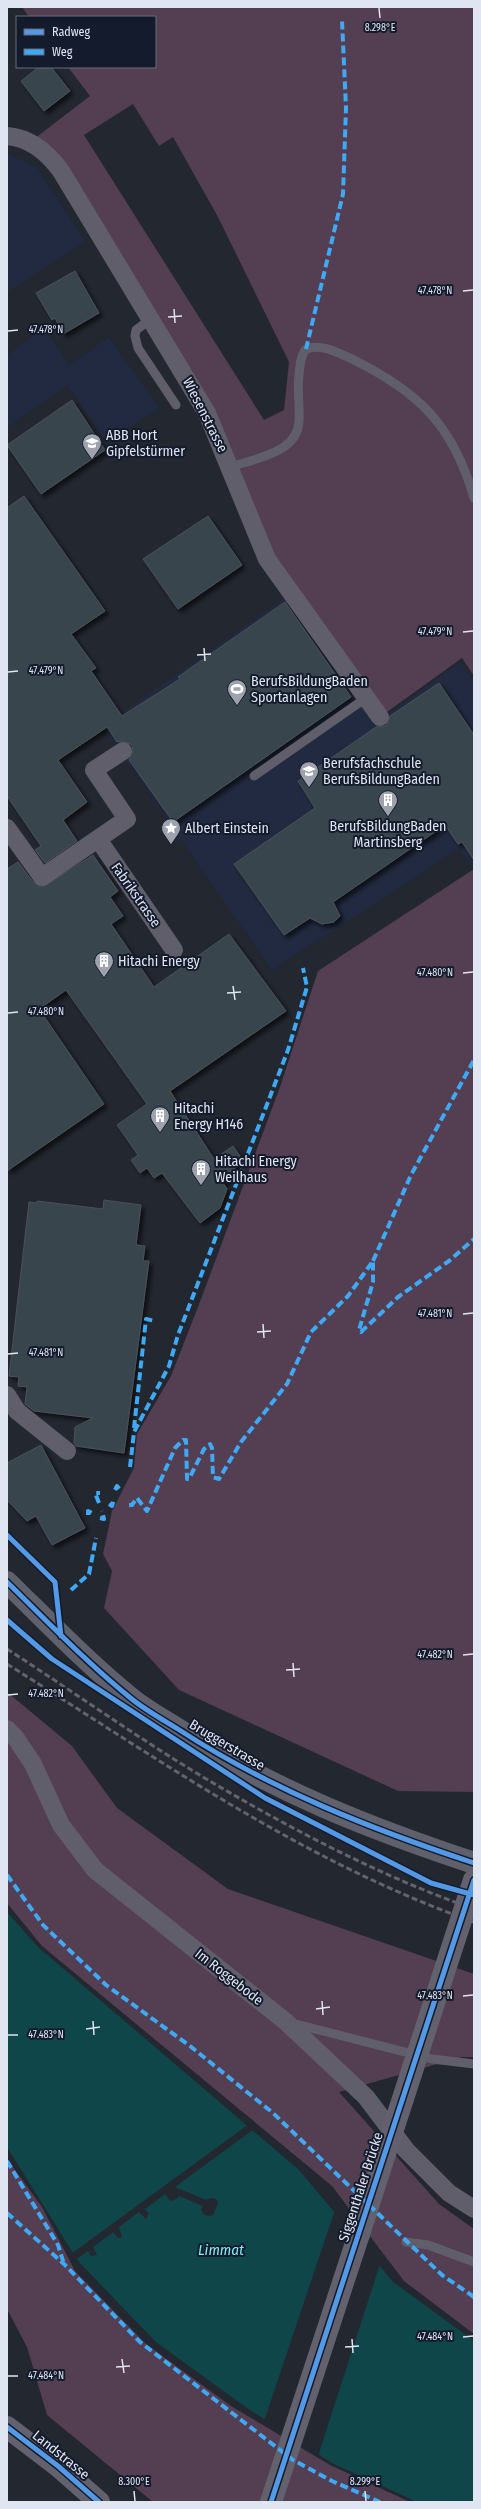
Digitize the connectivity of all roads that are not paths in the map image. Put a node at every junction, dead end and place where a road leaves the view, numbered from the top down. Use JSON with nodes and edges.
{"nodes":[{"id":1,"x":7,"y":136,"type":"edge"},
{"id":2,"x":150,"y":319,"type":"junction"},
{"id":3,"x":176,"y":405,"type":"dead end"},
{"id":4,"x":230,"y":467,"type":"junction"},
{"id":5,"x":474,"y":498,"type":"edge"},
{"id":6,"x":366,"y":698,"type":"junction"},
{"id":7,"x":380,"y":716,"type":"dead end"},
{"id":8,"x":123,"y":751,"type":"dead end"},
{"id":9,"x":254,"y":776,"type":"dead end"},
{"id":10,"x":7,"y":828,"type":"edge"},
{"id":11,"x":98,"y":839,"type":"junction"},
{"id":12,"x":174,"y":950,"type":"dead end"},
{"id":13,"x":7,"y":1395,"type":"edge"},
{"id":14,"x":67,"y":1451,"type":"dead end"},
{"id":15,"x":7,"y":1582,"type":"edge"},
{"id":16,"x":7,"y":1729,"type":"edge"},
{"id":17,"x":474,"y":1863,"type":"edge"},
{"id":18,"x":474,"y":1880,"type":"edge"},
{"id":19,"x":285,"y":2021,"type":"junction"},
{"id":20,"x":474,"y":2064,"type":"edge"},
{"id":21,"x":474,"y":2209,"type":"edge"},
{"id":22,"x":406,"y":2242,"type":"dead end"},
{"id":23,"x":474,"y":2262,"type":"edge"},
{"id":24,"x":7,"y":2427,"type":"edge"},
{"id":25,"x":99,"y":2502,"type":"edge"},
{"id":26,"x":271,"y":2502,"type":"edge"}],
"edges":[{"from":1,"to":2,"type":"street","name":"Wiesenstrasse"},
{"from":2,"to":3,"type":"lane"},
{"from":2,"to":4,"type":"street","name":"Wiesenstrasse"},
{"from":4,"to":5,"type":"lane"},
{"from":4,"to":6,"type":"street","name":"Wiesenstrasse"},
{"from":6,"to":7,"type":"street","name":"Wiesenstrasse"},
{"from":6,"to":9,"type":"lane"},
{"from":8,"to":11,"type":"street"},
{"from":10,"to":11,"type":"street"},
{"from":11,"to":12,"type":"street","name":"Fabrikstrasse"},
{"from":13,"to":14,"type":"street"},
{"from":15,"to":17,"type":"main road","name":"Bruggerstrasse"},
{"from":16,"to":19,"type":"street","name":"Im Roggebode"},
{"from":18,"to":26,"type":"main road","name":"Siggenthaler Brücke","bridge":true},
{"from":19,"to":20,"type":"lane"},
{"from":19,"to":21,"type":"street","name":"Im Roggebode"},
{"from":22,"to":23,"type":"lane"},
{"from":24,"to":25,"type":"main road","name":"Landstrasse"}]}
